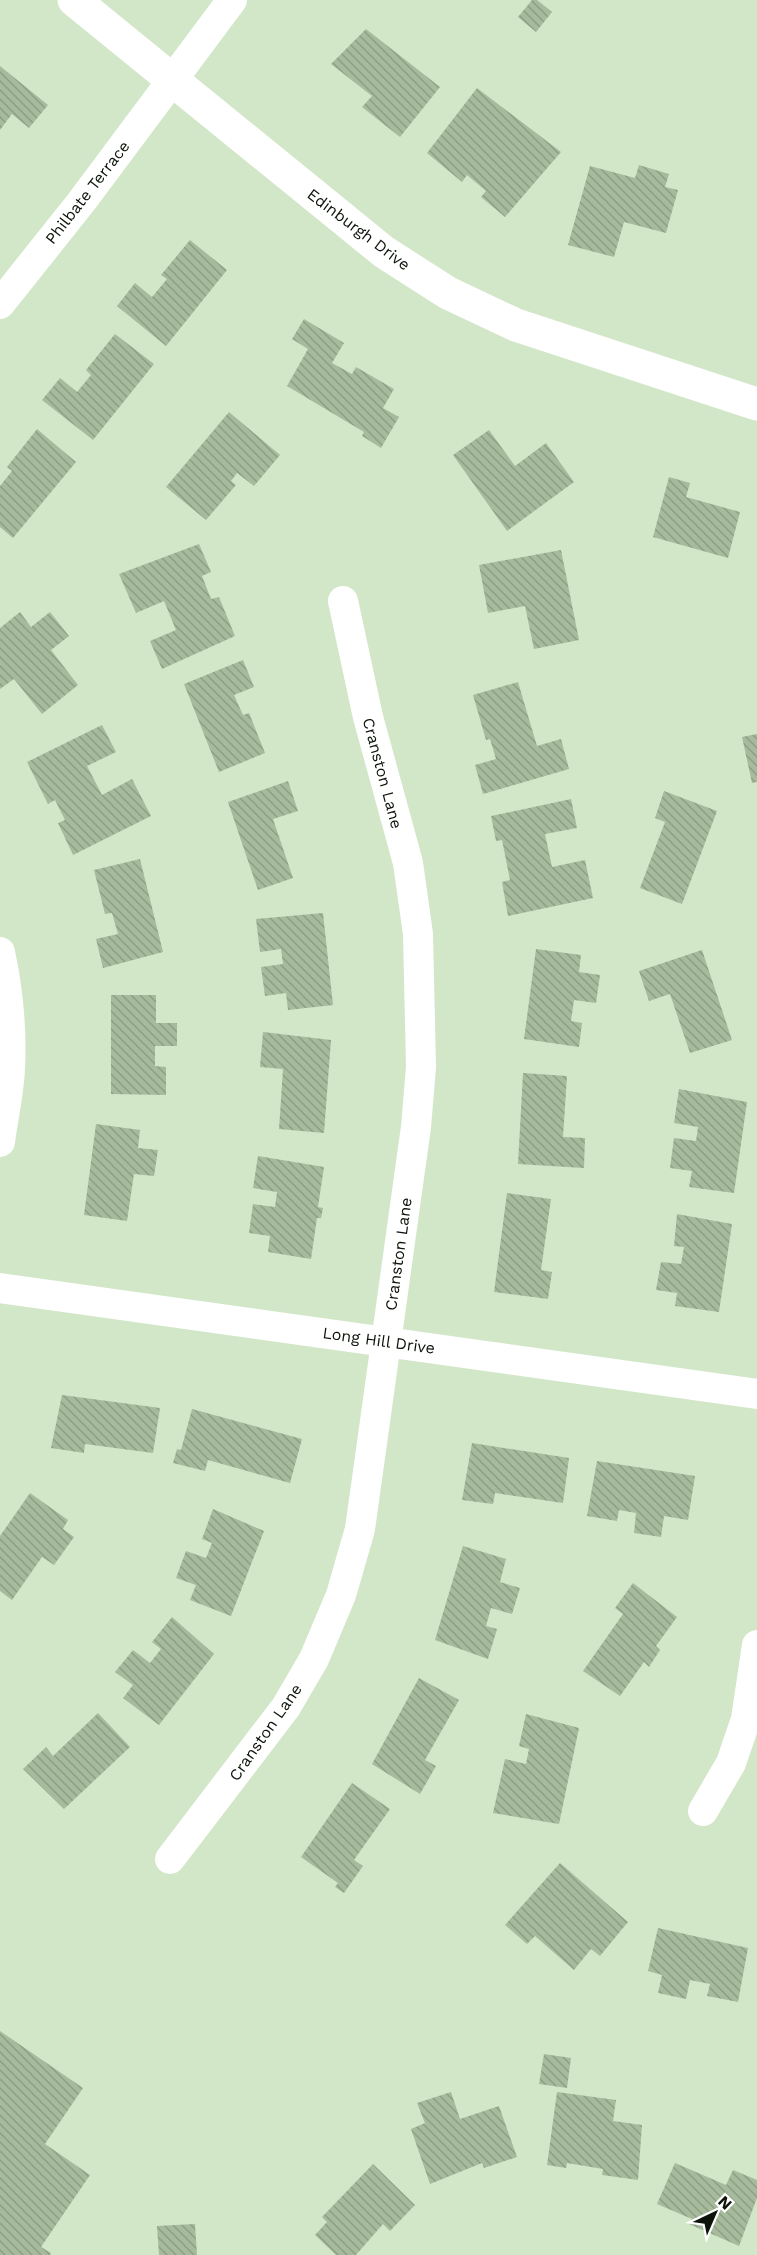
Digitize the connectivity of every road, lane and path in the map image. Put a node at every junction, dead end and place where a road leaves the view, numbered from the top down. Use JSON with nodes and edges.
{"nodes":[{"id":1,"x":74,"y":0,"type":"edge"},
{"id":2,"x":232,"y":0,"type":"edge"},
{"id":3,"x":172,"y":80,"type":"junction"},
{"id":4,"x":0,"y":304,"type":"edge"},
{"id":5,"x":757,"y":404,"type":"edge"},
{"id":6,"x":343,"y":601,"type":"dead end"},
{"id":7,"x":0,"y":952,"type":"edge"},
{"id":8,"x":0,"y":1142,"type":"edge"},
{"id":9,"x":0,"y":1288,"type":"edge"},
{"id":10,"x":386,"y":1341,"type":"junction"},
{"id":11,"x":757,"y":1394,"type":"edge"},
{"id":12,"x":757,"y":1645,"type":"edge"},
{"id":13,"x":703,"y":1811,"type":"dead end"},
{"id":14,"x":170,"y":1859,"type":"dead end"}],
"edges":[{"from":1,"to":3,"type":"street","name":"Edinburgh Drive"},
{"from":2,"to":3,"type":"street","name":"Philbate Terrace"},
{"from":3,"to":4,"type":"street","name":"Philbate Terrace"},
{"from":3,"to":5,"type":"street","name":"Edinburgh Drive"},
{"from":6,"to":10,"type":"street","name":"Cranston Lane"},
{"from":7,"to":8,"type":"street"},
{"from":9,"to":10,"type":"street","name":"Long Hill Drive"},
{"from":10,"to":11,"type":"street","name":"Long Hill Drive"},
{"from":10,"to":14,"type":"street","name":"Cranston Lane"},
{"from":12,"to":13,"type":"street"}]}
